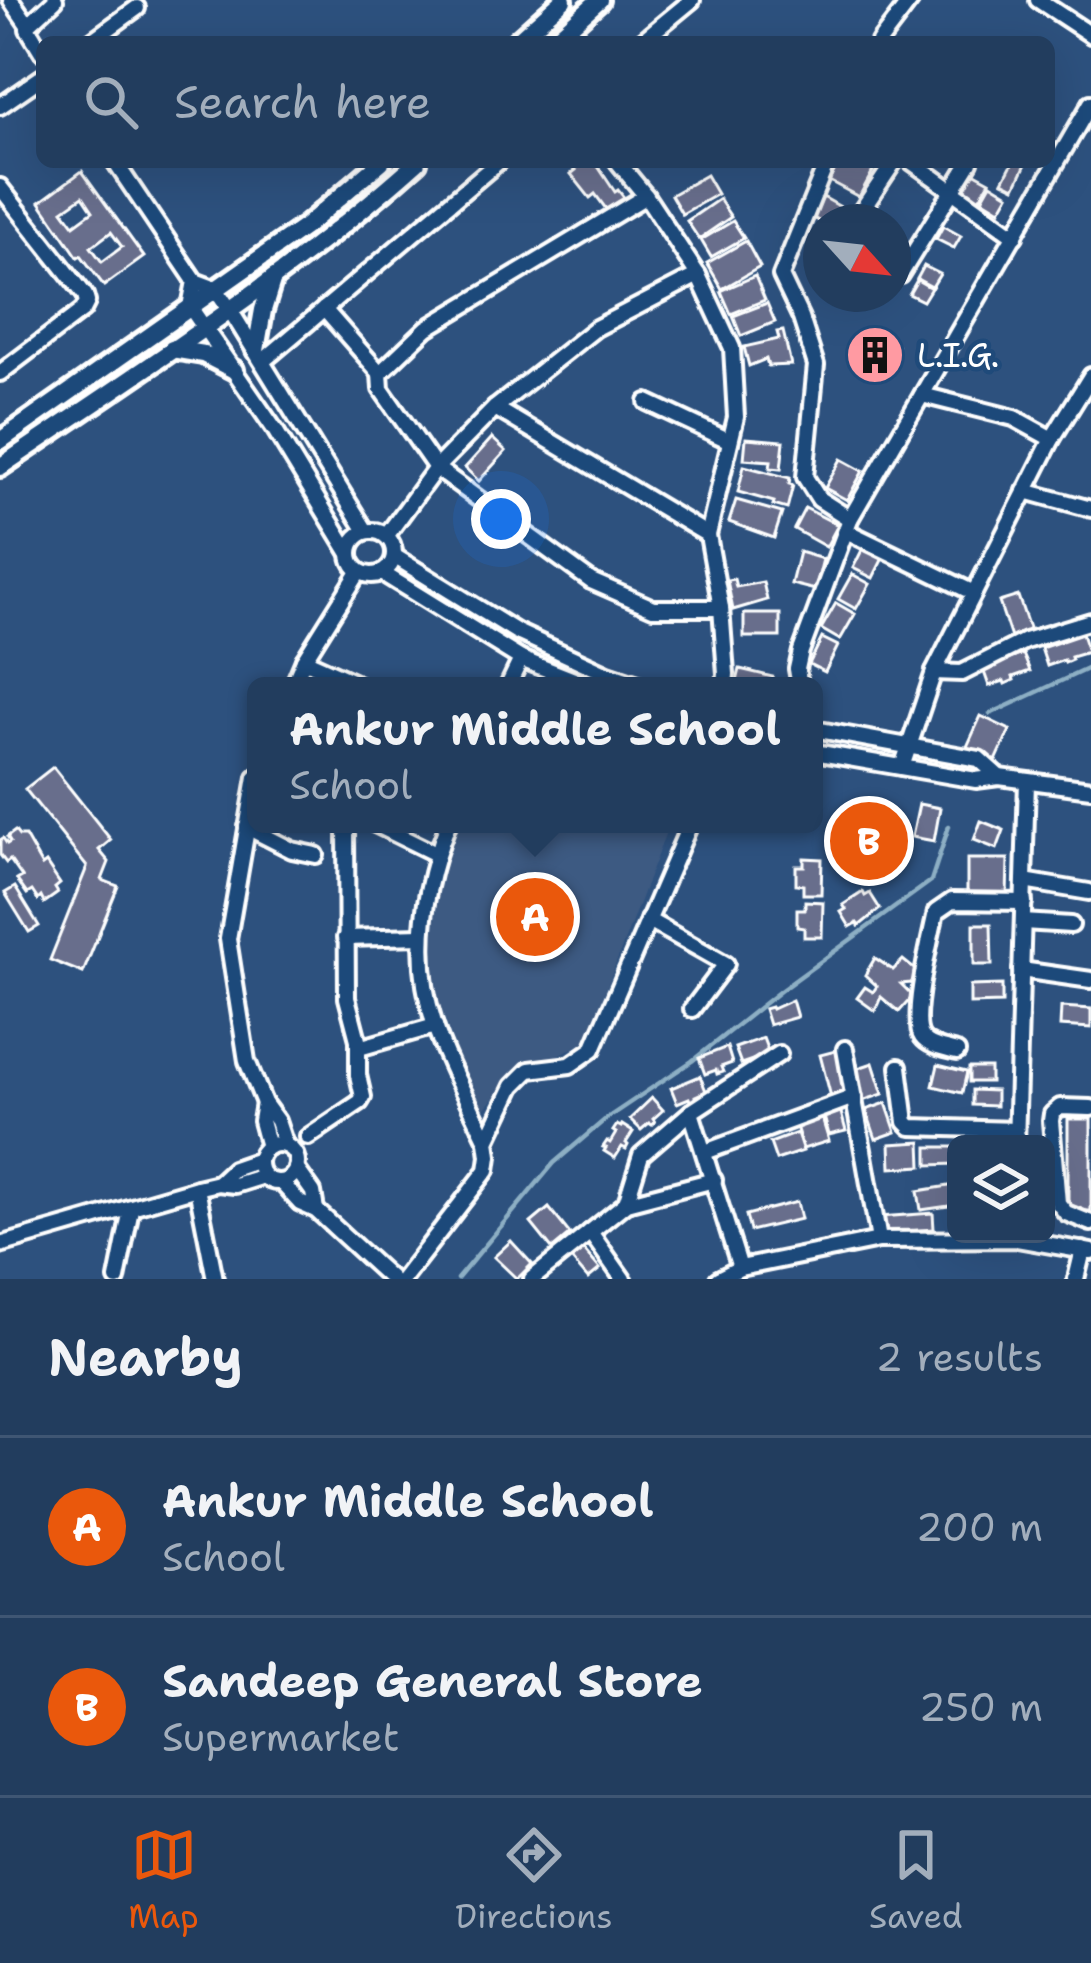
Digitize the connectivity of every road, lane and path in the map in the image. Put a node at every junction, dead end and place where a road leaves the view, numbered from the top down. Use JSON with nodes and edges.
{"nodes":[{"id":1,"x":11,"y":0,"type":"edge"},
{"id":2,"x":56,"y":0,"type":"edge"},
{"id":3,"x":563,"y":0,"type":"edge"},
{"id":4,"x":599,"y":0,"type":"edge"},
{"id":5,"x":692,"y":0,"type":"edge"},
{"id":6,"x":911,"y":0,"type":"edge"},
{"id":7,"x":1038,"y":0,"type":"edge"},
{"id":8,"x":137,"y":8,"type":"dead end"},
{"id":9,"x":28,"y":25,"type":"junction"},
{"id":10,"x":1091,"y":35,"type":"edge"},
{"id":11,"x":98,"y":36,"type":"edge"},
{"id":12,"x":523,"y":36,"type":"edge"},
{"id":13,"x":559,"y":36,"type":"edge"},
{"id":14,"x":651,"y":36,"type":"edge"},
{"id":15,"x":884,"y":36,"type":"edge"},
{"id":16,"x":36,"y":42,"type":"edge"},
{"id":17,"x":36,"y":81,"type":"edge"},
{"id":18,"x":1091,"y":103,"type":"edge"},
{"id":19,"x":0,"y":106,"type":"edge"},
{"id":20,"x":1055,"y":166,"type":"edge"},
{"id":21,"x":119,"y":168,"type":"edge"},
{"id":22,"x":375,"y":168,"type":"edge"},
{"id":23,"x":411,"y":168,"type":"edge"},
{"id":24,"x":491,"y":168,"type":"edge"},
{"id":25,"x":623,"y":168,"type":"edge"},
{"id":26,"x":825,"y":168,"type":"edge"},
{"id":27,"x":890,"y":168,"type":"edge"},
{"id":28,"x":921,"y":168,"type":"edge"},
{"id":29,"x":966,"y":168,"type":"edge"},
{"id":30,"x":1054,"y":168,"type":"edge"},
{"id":31,"x":0,"y":187,"type":"edge"},
{"id":32,"x":953,"y":190,"type":"junction"},
{"id":33,"x":646,"y":196,"type":"junction"},
{"id":34,"x":866,"y":204,"type":"edge"},
{"id":35,"x":306,"y":226,"type":"junction"},
{"id":36,"x":1015,"y":236,"type":"junction"},
{"id":37,"x":318,"y":244,"type":"junction"},
{"id":38,"x":911,"y":257,"type":"edge"},
{"id":39,"x":698,"y":275,"type":"junction"},
{"id":40,"x":274,"y":278,"type":"junction"},
{"id":41,"x":195,"y":280,"type":"junction"},
{"id":42,"x":216,"y":289,"type":"junction"},
{"id":43,"x":190,"y":307,"type":"junction"},
{"id":44,"x":324,"y":309,"type":"junction"},
{"id":45,"x":230,"y":310,"type":"junction"},
{"id":46,"x":204,"y":327,"type":"junction"},
{"id":47,"x":172,"y":349,"type":"junction"},
{"id":48,"x":259,"y":356,"type":"junction"},
{"id":49,"x":234,"y":370,"type":"junction"},
{"id":50,"x":0,"y":373,"type":"edge"},
{"id":51,"x":380,"y":373,"type":"junction"},
{"id":52,"x":1091,"y":376,"type":"edge"},
{"id":53,"x":922,"y":395,"type":"junction"},
{"id":54,"x":647,"y":402,"type":"dead end"},
{"id":55,"x":495,"y":408,"type":"junction"},
{"id":56,"x":1052,"y":439,"type":"junction"},
{"id":57,"x":0,"y":441,"type":"edge"},
{"id":58,"x":730,"y":441,"type":"junction"},
{"id":59,"x":0,"y":467,"type":"edge"},
{"id":60,"x":436,"y":467,"type":"junction"},
{"id":61,"x":1024,"y":491,"type":"junction"},
{"id":62,"x":1091,"y":508,"type":"edge"},
{"id":63,"x":848,"y":525,"type":"junction"},
{"id":64,"x":366,"y":531,"type":"junction"},
{"id":65,"x":387,"y":535,"type":"junction"},
{"id":66,"x":708,"y":535,"type":"junction"},
{"id":67,"x":350,"y":552,"type":"junction"},
{"id":68,"x":394,"y":556,"type":"junction"},
{"id":69,"x":359,"y":572,"type":"junction"},
{"id":70,"x":382,"y":573,"type":"junction"},
{"id":71,"x":974,"y":593,"type":"junction"},
{"id":72,"x":721,"y":608,"type":"junction"},
{"id":73,"x":1091,"y":621,"type":"edge"},
{"id":74,"x":520,"y":659,"type":"junction"},
{"id":75,"x":304,"y":660,"type":"junction"},
{"id":76,"x":934,"y":672,"type":"junction"},
{"id":77,"x":297,"y":677,"type":"edge"},
{"id":78,"x":342,"y":677,"type":"edge"},
{"id":79,"x":512,"y":677,"type":"edge"},
{"id":80,"x":566,"y":677,"type":"edge"},
{"id":81,"x":617,"y":677,"type":"edge"},
{"id":82,"x":726,"y":677,"type":"edge"},
{"id":83,"x":798,"y":677,"type":"edge"},
{"id":84,"x":823,"y":731,"type":"edge"},
{"id":85,"x":910,"y":746,"type":"junction"},
{"id":86,"x":823,"y":754,"type":"edge"},
{"id":87,"x":902,"y":767,"type":"junction"},
{"id":88,"x":999,"y":777,"type":"junction"},
{"id":89,"x":1027,"y":781,"type":"junction"},
{"id":90,"x":1091,"y":789,"type":"edge"},
{"id":91,"x":247,"y":827,"type":"edge"},
{"id":92,"x":259,"y":833,"type":"edge"},
{"id":93,"x":346,"y":833,"type":"edge"},
{"id":94,"x":393,"y":833,"type":"edge"},
{"id":95,"x":444,"y":833,"type":"edge"},
{"id":96,"x":685,"y":833,"type":"edge"},
{"id":97,"x":436,"y":854,"type":"junction"},
{"id":98,"x":316,"y":855,"type":"dead end"},
{"id":99,"x":1024,"y":881,"type":"junction"},
{"id":100,"x":1089,"y":892,"type":"edge"},
{"id":101,"x":1024,"y":902,"type":"junction"},
{"id":102,"x":648,"y":920,"type":"junction"},
{"id":103,"x":1023,"y":922,"type":"junction"},
{"id":104,"x":1071,"y":926,"type":"dead end"},
{"id":105,"x":422,"y":936,"type":"junction"},
{"id":106,"x":345,"y":938,"type":"junction"},
{"id":107,"x":1021,"y":970,"type":"junction"},
{"id":108,"x":1091,"y":980,"type":"edge"},
{"id":109,"x":692,"y":1009,"type":"dead end"},
{"id":110,"x":435,"y":1026,"type":"junction"},
{"id":111,"x":359,"y":1048,"type":"junction"},
{"id":112,"x":845,"y":1049,"type":"dead end"},
{"id":113,"x":957,"y":1052,"type":"dead end"},
{"id":114,"x":779,"y":1054,"type":"dead end"},
{"id":115,"x":899,"y":1067,"type":"dead end"},
{"id":116,"x":854,"y":1097,"type":"junction"},
{"id":117,"x":265,"y":1103,"type":"junction"},
{"id":118,"x":1091,"y":1108,"type":"edge"},
{"id":119,"x":691,"y":1112,"type":"junction"},
{"id":120,"x":995,"y":1135,"type":"edge"},
{"id":121,"x":1016,"y":1135,"type":"edge"},
{"id":122,"x":308,"y":1138,"type":"dead end"},
{"id":123,"x":487,"y":1141,"type":"junction"},
{"id":124,"x":285,"y":1145,"type":"junction"},
{"id":125,"x":705,"y":1152,"type":"junction"},
{"id":126,"x":264,"y":1153,"type":"junction"},
{"id":127,"x":296,"y":1168,"type":"junction"},
{"id":128,"x":264,"y":1176,"type":"junction"},
{"id":129,"x":714,"y":1180,"type":"junction"},
{"id":130,"x":280,"y":1181,"type":"junction"},
{"id":131,"x":218,"y":1183,"type":"junction"},
{"id":132,"x":197,"y":1188,"type":"junction"},
{"id":133,"x":626,"y":1203,"type":"junction"},
{"id":134,"x":131,"y":1209,"type":"junction"},
{"id":135,"x":316,"y":1210,"type":"junction"},
{"id":136,"x":1091,"y":1223,"type":"edge"},
{"id":137,"x":590,"y":1232,"type":"junction"},
{"id":138,"x":947,"y":1239,"type":"edge"},
{"id":139,"x":879,"y":1240,"type":"junction"},
{"id":140,"x":1047,"y":1243,"type":"edge"},
{"id":141,"x":0,"y":1245,"type":"edge"},
{"id":142,"x":1087,"y":1251,"type":"edge"},
{"id":143,"x":740,"y":1268,"type":"junction"},
{"id":144,"x":117,"y":1279,"type":"edge"},
{"id":145,"x":215,"y":1279,"type":"edge"},
{"id":146,"x":391,"y":1279,"type":"edge"},
{"id":147,"x":403,"y":1279,"type":"edge"},
{"id":148,"x":532,"y":1279,"type":"edge"},
{"id":149,"x":623,"y":1279,"type":"edge"},
{"id":150,"x":718,"y":1279,"type":"edge"},
{"id":151,"x":1076,"y":1279,"type":"edge"}],
"edges":[{"from":1,"to":9,"type":"street"},
{"from":2,"to":9,"type":"street"},
{"from":3,"to":12,"type":"main road"},
{"from":4,"to":13,"type":"main road"},
{"from":5,"to":14,"type":"street"},
{"from":6,"to":15,"type":"street"},
{"from":7,"to":10,"type":"street"},
{"from":8,"to":11,"type":"street"},
{"from":9,"to":16,"type":"street"},
{"from":17,"to":19,"type":"street"},
{"from":18,"to":20,"type":"street"},
{"from":21,"to":41,"type":"street"},
{"from":22,"to":35,"type":"main road"},
{"from":23,"to":37,"type":"main road"},
{"from":24,"to":44,"type":"street"},
{"from":25,"to":33,"type":"street"},
{"from":26,"to":63,"type":"street"},
{"from":27,"to":34,"type":"street"},
{"from":28,"to":32,"type":"street"},
{"from":29,"to":32,"type":"street"},
{"from":30,"to":36,"type":"street"},
{"from":31,"to":50,"type":"street"},
{"from":32,"to":36,"type":"street"},
{"from":32,"to":38,"type":"street"},
{"from":33,"to":39,"type":"street"},
{"from":33,"to":51,"type":"street"},
{"from":35,"to":37,"type":"main road"},
{"from":35,"to":42,"type":"main road"},
{"from":36,"to":53,"type":"street"},
{"from":37,"to":40,"type":"main road"},
{"from":39,"to":55,"type":"street"},
{"from":39,"to":58,"type":"street"},
{"from":40,"to":45,"type":"main road"},
{"from":40,"to":48,"type":"main road"},
{"from":41,"to":42,"type":"street"},
{"from":41,"to":43,"type":"street"},
{"from":42,"to":43,"type":"main road"},
{"from":42,"to":45,"type":"street"},
{"from":43,"to":46,"type":"street"},
{"from":43,"to":57,"type":"main road"},
{"from":44,"to":48,"type":"street"},
{"from":44,"to":51,"type":"street"},
{"from":45,"to":46,"type":"main road"},
{"from":45,"to":48,"type":"street"},
{"from":46,"to":47,"type":"main road"},
{"from":46,"to":49,"type":"street"},
{"from":47,"to":49,"type":"main road"},
{"from":47,"to":59,"type":"main road"},
{"from":48,"to":64,"type":"street"},
{"from":49,"to":67,"type":"street"},
{"from":51,"to":60,"type":"street"},
{"from":52,"to":56,"type":"street"},
{"from":53,"to":56,"type":"street"},
{"from":53,"to":63,"type":"street"},
{"from":54,"to":58,"type":"street"},
{"from":55,"to":60,"type":"street"},
{"from":55,"to":66,"type":"street"},
{"from":56,"to":61,"type":"street"},
{"from":58,"to":66,"type":"street"},
{"from":60,"to":65,"type":"street"},
{"from":60,"to":72,"type":"street"},
{"from":61,"to":62,"type":"street"},
{"from":61,"to":71,"type":"street"},
{"from":63,"to":71,"type":"street"},
{"from":63,"to":83,"type":"street"},
{"from":64,"to":65,"type":"street"},
{"from":64,"to":67,"type":"street"},
{"from":65,"to":68,"type":"street"},
{"from":66,"to":72,"type":"street"},
{"from":67,"to":69,"type":"street"},
{"from":68,"to":70,"type":"street"},
{"from":68,"to":81,"type":"street"},
{"from":69,"to":70,"type":"street"},
{"from":69,"to":75,"type":"street"},
{"from":70,"to":74,"type":"street"},
{"from":71,"to":76,"type":"street"},
{"from":72,"to":82,"type":"street"},
{"from":73,"to":76,"type":"street"},
{"from":74,"to":79,"type":"street"},
{"from":74,"to":80,"type":"street"},
{"from":75,"to":77,"type":"street"},
{"from":75,"to":78,"type":"street"},
{"from":76,"to":85,"type":"street"},
{"from":84,"to":85,"type":"street"},
{"from":85,"to":87,"type":"street"},
{"from":85,"to":88,"type":"street"},
{"from":86,"to":87,"type":"street"},
{"from":87,"to":88,"type":"street"},
{"from":88,"to":89,"type":"street"},
{"from":89,"to":90,"type":"street"},
{"from":89,"to":99,"type":"street"},
{"from":91,"to":117,"type":"street"},
{"from":92,"to":98,"type":"street"},
{"from":93,"to":106,"type":"street"},
{"from":94,"to":97,"type":"street"},
{"from":95,"to":97,"type":"street"},
{"from":96,"to":102,"type":"street"},
{"from":97,"to":105,"type":"street"},
{"from":99,"to":100,"type":"street"},
{"from":99,"to":101,"type":"street"},
{"from":101,"to":103,"type":"street"},
{"from":101,"to":113,"type":"street"},
{"from":102,"to":109,"type":"street"},
{"from":102,"to":123,"type":"street"},
{"from":103,"to":104,"type":"street"},
{"from":103,"to":107,"type":"street"},
{"from":105,"to":106,"type":"street"},
{"from":105,"to":110,"type":"street"},
{"from":106,"to":111,"type":"street"},
{"from":107,"to":108,"type":"street"},
{"from":107,"to":121,"type":"street"},
{"from":110,"to":111,"type":"street"},
{"from":110,"to":123,"type":"street"},
{"from":111,"to":122,"type":"street"},
{"from":112,"to":116,"type":"street"},
{"from":114,"to":119,"type":"street"},
{"from":115,"to":120,"type":"street"},
{"from":116,"to":125,"type":"street"},
{"from":116,"to":139,"type":"street"},
{"from":117,"to":124,"type":"street"},
{"from":117,"to":126,"type":"street"},
{"from":118,"to":136,"type":"street"},
{"from":119,"to":125,"type":"street"},
{"from":119,"to":133,"type":"street"},
{"from":123,"to":147,"type":"street"},
{"from":124,"to":126,"type":"street"},
{"from":124,"to":127,"type":"street"},
{"from":125,"to":129,"type":"street"},
{"from":126,"to":128,"type":"street"},
{"from":126,"to":131,"type":"street"},
{"from":127,"to":130,"type":"street"},
{"from":127,"to":135,"type":"street"},
{"from":128,"to":130,"type":"street"},
{"from":128,"to":131,"type":"street"},
{"from":129,"to":133,"type":"street"},
{"from":129,"to":143,"type":"street"},
{"from":130,"to":135,"type":"street"},
{"from":131,"to":132,"type":"street"},
{"from":132,"to":134,"type":"street"},
{"from":132,"to":145,"type":"street"},
{"from":133,"to":137,"type":"street"},
{"from":134,"to":141,"type":"street"},
{"from":134,"to":144,"type":"street"},
{"from":135,"to":146,"type":"street"},
{"from":137,"to":148,"type":"street"},
{"from":137,"to":149,"type":"street"},
{"from":138,"to":139,"type":"street"},
{"from":139,"to":143,"type":"street"},
{"from":140,"to":142,"type":"street"},
{"from":142,"to":151,"type":"street"},
{"from":143,"to":150,"type":"street"}]}
